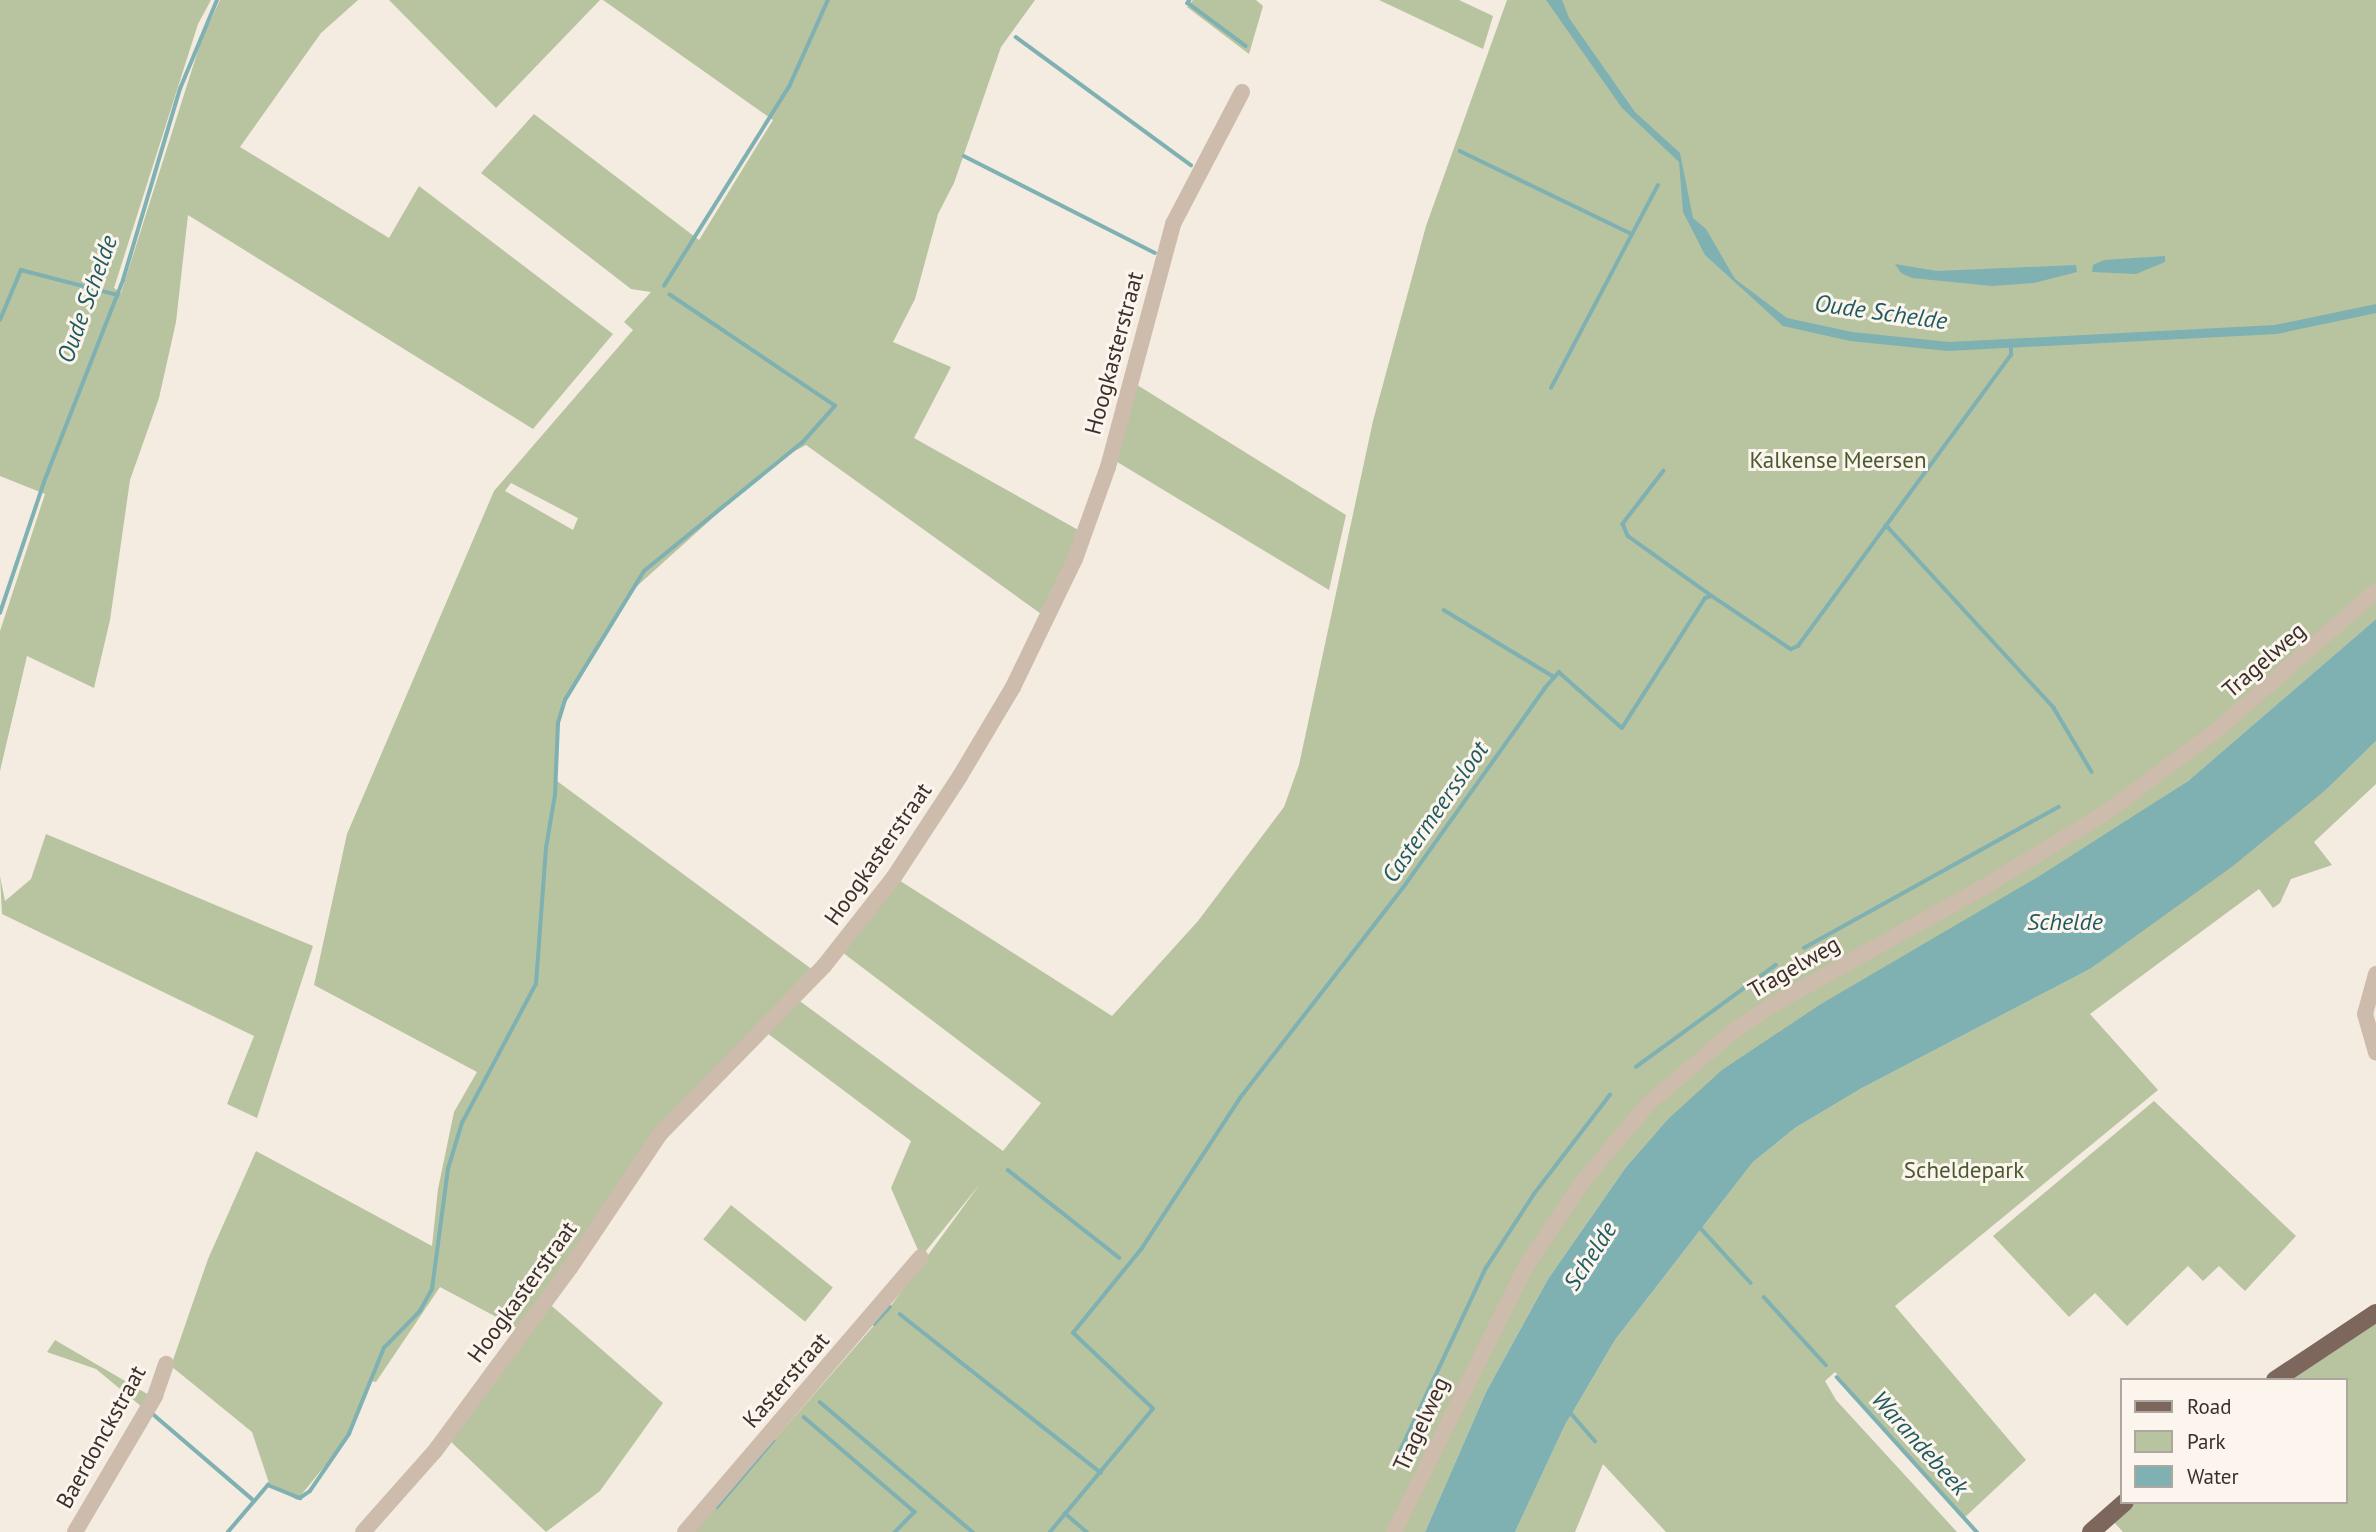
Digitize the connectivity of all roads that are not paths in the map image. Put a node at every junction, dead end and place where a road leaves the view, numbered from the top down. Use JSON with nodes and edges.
{"nodes":[{"id":1,"x":1242,"y":92,"type":"dead end"},
{"id":2,"x":2376,"y":591,"type":"edge"},
{"id":3,"x":2376,"y":974,"type":"edge"},
{"id":4,"x":2376,"y":1052,"type":"edge"},
{"id":5,"x":920,"y":1257,"type":"dead end"},
{"id":6,"x":2376,"y":1313,"type":"edge"},
{"id":7,"x":166,"y":1364,"type":"dead end"},
{"id":8,"x":2278,"y":1378,"type":"edge"},
{"id":9,"x":2123,"y":1504,"type":"edge"},
{"id":10,"x":75,"y":1532,"type":"edge"},
{"id":11,"x":362,"y":1532,"type":"edge"},
{"id":12,"x":685,"y":1532,"type":"edge"},
{"id":13,"x":1394,"y":1532,"type":"edge"},
{"id":14,"x":2091,"y":1532,"type":"edge"}],
"edges":[{"from":1,"to":11,"type":"street","name":"Hoogkasterstraat"},
{"from":2,"to":13,"type":"street","name":"Tragelweg"},
{"from":3,"to":4,"type":"street"},
{"from":5,"to":12,"type":"street","name":"Kasterstraat"},
{"from":6,"to":8,"type":"main road"},
{"from":7,"to":10,"type":"street","name":"Baerdonckstraat"},
{"from":9,"to":14,"type":"main road"}]}
